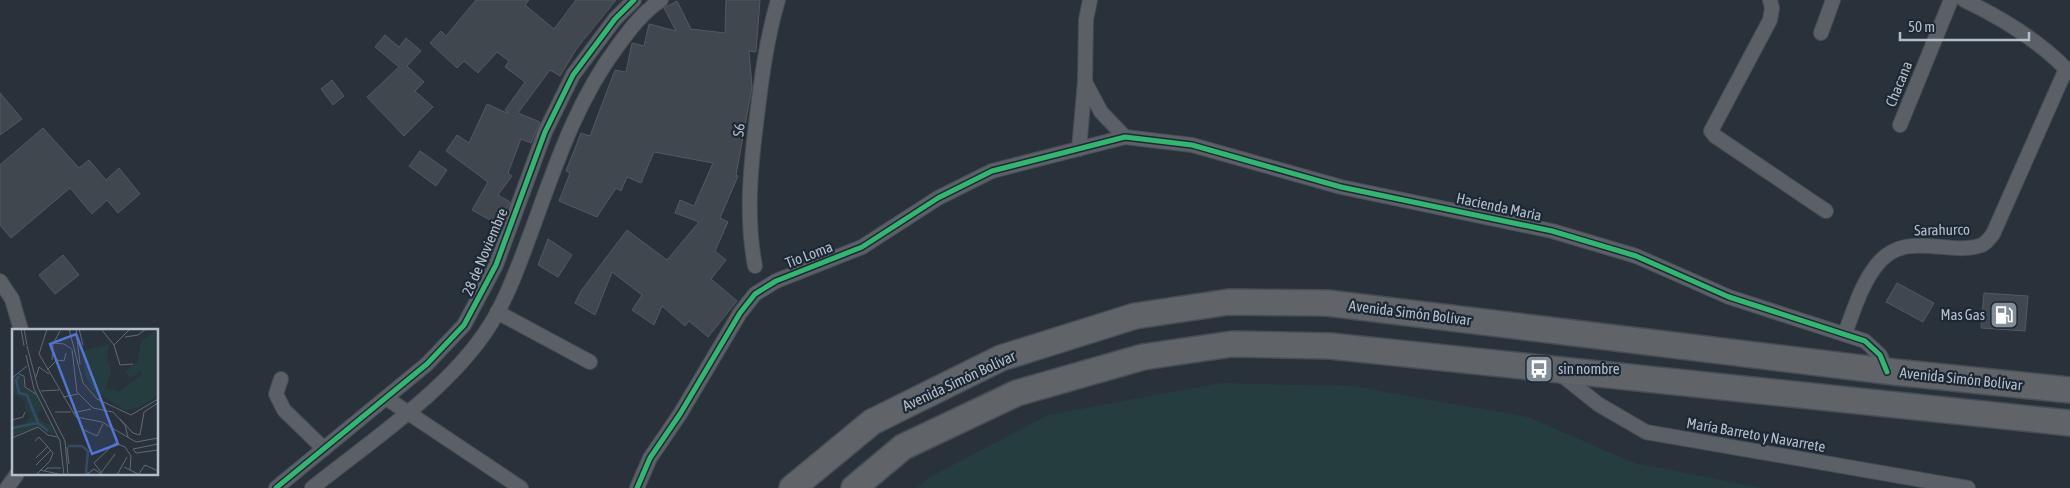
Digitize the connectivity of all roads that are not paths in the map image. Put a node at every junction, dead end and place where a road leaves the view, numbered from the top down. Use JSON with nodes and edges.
{"nodes":[{"id":1,"x":634,"y":0,"type":"edge"},
{"id":2,"x":661,"y":0,"type":"edge"},
{"id":3,"x":778,"y":0,"type":"edge"},
{"id":4,"x":1090,"y":0,"type":"edge"},
{"id":5,"x":1770,"y":0,"type":"edge"},
{"id":6,"x":1833,"y":0,"type":"edge"},
{"id":7,"x":1951,"y":0,"type":"edge"},
{"id":8,"x":1964,"y":0,"type":"edge"},
{"id":9,"x":1821,"y":33,"type":"dead end"},
{"id":10,"x":2068,"y":71,"type":"edge"},
{"id":11,"x":1084,"y":81,"type":"junction"},
{"id":12,"x":1900,"y":125,"type":"dead end"},
{"id":13,"x":1125,"y":137,"type":"junction"},
{"id":14,"x":1079,"y":149,"type":"junction"},
{"id":15,"x":1826,"y":211,"type":"dead end"},
{"id":16,"x":755,"y":266,"type":"dead end"},
{"id":17,"x":0,"y":281,"type":"edge"},
{"id":18,"x":498,"y":312,"type":"junction"},
{"id":19,"x":22,"y":329,"type":"edge"},
{"id":20,"x":1845,"y":333,"type":"junction"},
{"id":21,"x":590,"y":362,"type":"dead end"},
{"id":22,"x":1556,"y":371,"type":"junction"},
{"id":23,"x":1888,"y":372,"type":"junction"},
{"id":24,"x":281,"y":379,"type":"dead end"},
{"id":25,"x":2070,"y":390,"type":"edge"},
{"id":26,"x":386,"y":398,"type":"junction"},
{"id":27,"x":405,"y":413,"type":"junction"},
{"id":28,"x":2070,"y":423,"type":"edge"},
{"id":29,"x":324,"y":449,"type":"junction"},
{"id":30,"x":16,"y":476,"type":"edge"},
{"id":31,"x":7,"y":488,"type":"edge"},
{"id":32,"x":276,"y":488,"type":"edge"},
{"id":33,"x":312,"y":488,"type":"edge"},
{"id":34,"x":521,"y":488,"type":"edge"},
{"id":35,"x":637,"y":488,"type":"edge"},
{"id":36,"x":792,"y":488,"type":"edge"},
{"id":37,"x":854,"y":488,"type":"edge"},
{"id":38,"x":1968,"y":488,"type":"edge"}],
"edges":[{"from":1,"to":26,"type":"street","name":"28 de Noviembre"},
{"from":2,"to":18,"type":"street"},
{"from":3,"to":16,"type":"street","name":"S6"},
{"from":4,"to":11,"type":"street"},
{"from":5,"to":15,"type":"street"},
{"from":6,"to":9,"type":"street"},
{"from":7,"to":12,"type":"street","name":"Chacana"},
{"from":8,"to":10,"type":"street"},
{"from":10,"to":20,"type":"street","name":"Sarahurco"},
{"from":11,"to":13,"type":"street"},
{"from":11,"to":14,"type":"street"},
{"from":13,"to":14,"type":"street","name":"Hacienda Maria"},
{"from":13,"to":20,"type":"street","name":"Hacienda Maria"},
{"from":14,"to":35,"type":"street","name":"Tio Loma"},
{"from":17,"to":19,"type":"street"},
{"from":18,"to":21,"type":"street"},
{"from":18,"to":27,"type":"street"},
{"from":20,"to":23,"type":"street","name":"Hacienda Maria"},
{"from":22,"to":28,"type":"highway"},
{"from":22,"to":37,"type":"highway"},
{"from":22,"to":38,"type":"street","name":"María Barreto y Navarrete"},
{"from":23,"to":25,"type":"highway","name":"Avenida Simón Bolívar"},
{"from":23,"to":36,"type":"highway","name":"Avenida Simón Bolívar"},
{"from":24,"to":29,"type":"street"},
{"from":26,"to":27,"type":"street"},
{"from":26,"to":29,"type":"street","name":"28 de Noviembre"},
{"from":27,"to":33,"type":"street"},
{"from":27,"to":34,"type":"street"},
{"from":29,"to":32,"type":"street","name":"28 de Noviembre"},
{"from":30,"to":31,"type":"street"}]}
